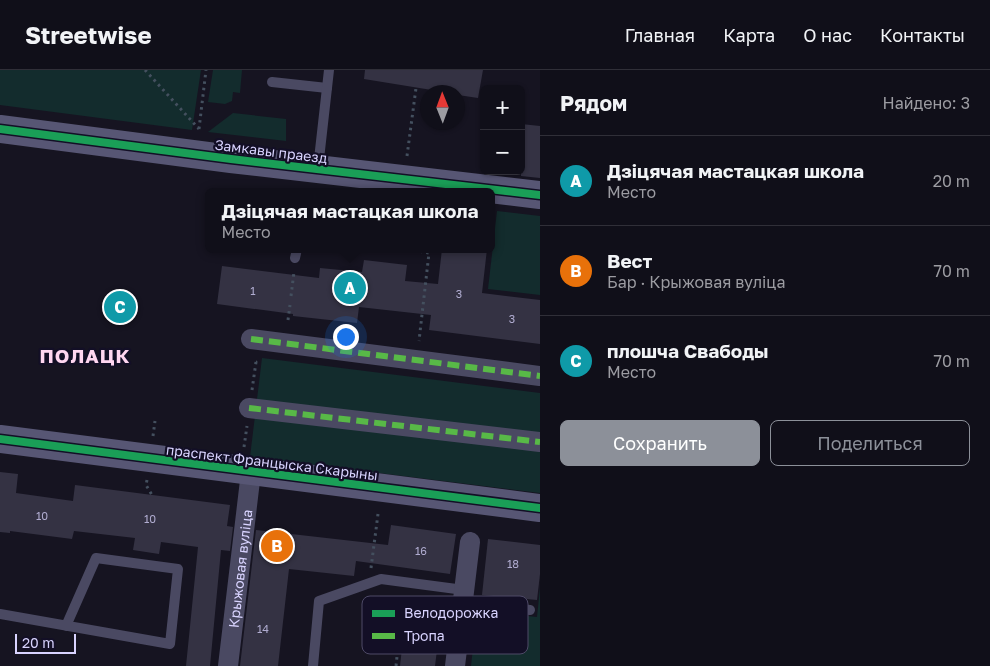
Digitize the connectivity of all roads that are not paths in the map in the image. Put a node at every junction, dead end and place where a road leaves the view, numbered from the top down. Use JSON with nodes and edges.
{"nodes":[{"id":1,"x":329,"y":70,"type":"edge"},
{"id":2,"x":272,"y":82,"type":"dead end"},
{"id":3,"x":327,"y":88,"type":"junction"},
{"id":4,"x":0,"y":129,"type":"edge"},
{"id":5,"x":318,"y":169,"type":"junction"},
{"id":6,"x":480,"y":188,"type":"edge"},
{"id":7,"x":495,"y":190,"type":"edge"},
{"id":8,"x":540,"y":195,"type":"edge"},
{"id":9,"x":250,"y":339,"type":"dead end"},
{"id":10,"x":540,"y":376,"type":"edge"},
{"id":11,"x":249,"y":408,"type":"dead end"},
{"id":12,"x":0,"y":439,"type":"edge"},
{"id":13,"x":540,"y":442,"type":"edge"},
{"id":14,"x":250,"y":472,"type":"junction"},
{"id":15,"x":540,"y":508,"type":"edge"},
{"id":16,"x":470,"y":542,"type":"dead end"},
{"id":17,"x":439,"y":596,"type":"edge"},
{"id":18,"x":464,"y":596,"type":"edge"},
{"id":19,"x":0,"y":614,"type":"edge"},
{"id":20,"x":66,"y":626,"type":"junction"},
{"id":21,"x":228,"y":666,"type":"edge"},
{"id":22,"x":313,"y":666,"type":"edge"}],
"edges":[{"from":1,"to":3,"type":"lane"},
{"from":2,"to":3,"type":"lane"},
{"from":3,"to":5,"type":"lane"},
{"from":4,"to":5,"type":"street","name":"Замкавы праезд"},
{"from":5,"to":6,"type":"street","name":"Замкавы праезд"},
{"from":7,"to":8,"type":"street","name":"Замкавы праезд"},
{"from":9,"to":10,"type":"street"},
{"from":11,"to":13,"type":"street"},
{"from":12,"to":14,"type":"street","name":"праспект Францыска Скарыны"},
{"from":14,"to":15,"type":"street","name":"праспект Францыска Скарыны"},
{"from":14,"to":21,"type":"street","name":"Крыжовая вуліца"},
{"from":16,"to":18,"type":"street"},
{"from":17,"to":22,"type":"lane"},
{"from":19,"to":20,"type":"lane"},
{"from":20,"to":20,"type":"lane"}]}
